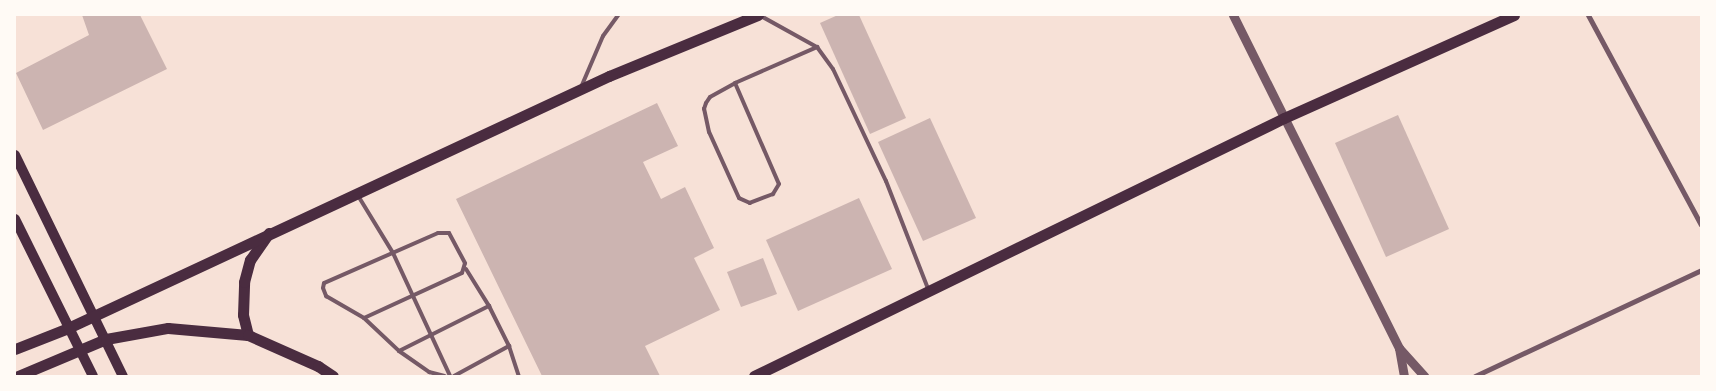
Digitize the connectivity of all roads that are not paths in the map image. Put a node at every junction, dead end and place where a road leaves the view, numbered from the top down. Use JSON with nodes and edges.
{"nodes":[{"id":1,"x":618,"y":15,"type":"edge"},
{"id":2,"x":758,"y":15,"type":"edge"},
{"id":3,"x":1234,"y":15,"type":"edge"},
{"id":4,"x":1514,"y":15,"type":"edge"},
{"id":5,"x":1588,"y":15,"type":"edge"},
{"id":6,"x":817,"y":47,"type":"junction"},
{"id":7,"x":736,"y":84,"type":"junction"},
{"id":8,"x":580,"y":89,"type":"junction"},
{"id":9,"x":1284,"y":118,"type":"junction"},
{"id":10,"x":15,"y":155,"type":"edge"},
{"id":11,"x":356,"y":192,"type":"junction"},
{"id":12,"x":15,"y":219,"type":"edge"},
{"id":13,"x":1701,"y":226,"type":"edge"},
{"id":14,"x":270,"y":232,"type":"junction"},
{"id":15,"x":393,"y":253,"type":"junction"},
{"id":16,"x":466,"y":268,"type":"junction"},
{"id":17,"x":1701,"y":270,"type":"edge"},
{"id":18,"x":929,"y":291,"type":"junction"},
{"id":19,"x":413,"y":295,"type":"junction"},
{"id":20,"x":489,"y":306,"type":"junction"},
{"id":21,"x":94,"y":315,"type":"junction"},
{"id":22,"x":364,"y":318,"type":"junction"},
{"id":23,"x":68,"y":328,"type":"junction"},
{"id":24,"x":431,"y":333,"type":"junction"},
{"id":25,"x":248,"y":336,"type":"junction"},
{"id":26,"x":106,"y":339,"type":"junction"},
{"id":27,"x":509,"y":346,"type":"junction"},
{"id":28,"x":1399,"y":348,"type":"junction"},
{"id":29,"x":15,"y":349,"type":"edge"},
{"id":30,"x":80,"y":349,"type":"junction"},
{"id":31,"x":399,"y":351,"type":"junction"},
{"id":32,"x":770,"y":372,"type":"edge"},
{"id":33,"x":18,"y":376,"type":"edge"},
{"id":34,"x":93,"y":376,"type":"edge"},
{"id":35,"x":123,"y":376,"type":"edge"},
{"id":36,"x":333,"y":376,"type":"edge"},
{"id":37,"x":445,"y":376,"type":"edge"},
{"id":38,"x":452,"y":376,"type":"edge"},
{"id":39,"x":519,"y":376,"type":"edge"},
{"id":40,"x":754,"y":376,"type":"edge"},
{"id":41,"x":1404,"y":376,"type":"edge"},
{"id":42,"x":1424,"y":376,"type":"edge"},
{"id":43,"x":1475,"y":376,"type":"edge"}],
"edges":[{"from":1,"to":8,"type":"lane"},
{"from":2,"to":6,"type":"lane"},
{"from":2,"to":8,"type":"main road"},
{"from":3,"to":9,"type":"street"},
{"from":4,"to":9,"type":"main road"},
{"from":5,"to":13,"type":"street"},
{"from":6,"to":7,"type":"lane"},
{"from":6,"to":18,"type":"lane"},
{"from":7,"to":7,"type":"lane"},
{"from":8,"to":11,"type":"main road"},
{"from":9,"to":18,"type":"main road"},
{"from":9,"to":28,"type":"street"},
{"from":10,"to":21,"type":"main road"},
{"from":11,"to":14,"type":"main road"},
{"from":11,"to":15,"type":"lane"},
{"from":12,"to":23,"type":"main road"},
{"from":14,"to":21,"type":"main road"},
{"from":14,"to":25,"type":"main road"},
{"from":15,"to":16,"type":"lane"},
{"from":15,"to":19,"type":"lane"},
{"from":15,"to":22,"type":"lane"},
{"from":16,"to":19,"type":"lane"},
{"from":16,"to":20,"type":"lane"},
{"from":17,"to":43,"type":"street"},
{"from":18,"to":32,"type":"main road"},
{"from":19,"to":22,"type":"lane"},
{"from":19,"to":24,"type":"lane"},
{"from":20,"to":24,"type":"lane"},
{"from":20,"to":27,"type":"lane"},
{"from":21,"to":23,"type":"main road"},
{"from":21,"to":26,"type":"main road"},
{"from":22,"to":31,"type":"lane"},
{"from":23,"to":29,"type":"main road"},
{"from":23,"to":30,"type":"main road"},
{"from":24,"to":31,"type":"lane"},
{"from":24,"to":38,"type":"lane"},
{"from":25,"to":26,"type":"main road"},
{"from":25,"to":36,"type":"main road"},
{"from":26,"to":30,"type":"main road"},
{"from":26,"to":35,"type":"main road"},
{"from":27,"to":38,"type":"lane"},
{"from":27,"to":39,"type":"lane"},
{"from":28,"to":41,"type":"street"},
{"from":28,"to":42,"type":"street"},
{"from":30,"to":33,"type":"main road"},
{"from":30,"to":34,"type":"main road"},
{"from":31,"to":37,"type":"lane"},
{"from":32,"to":40,"type":"main road"}]}
